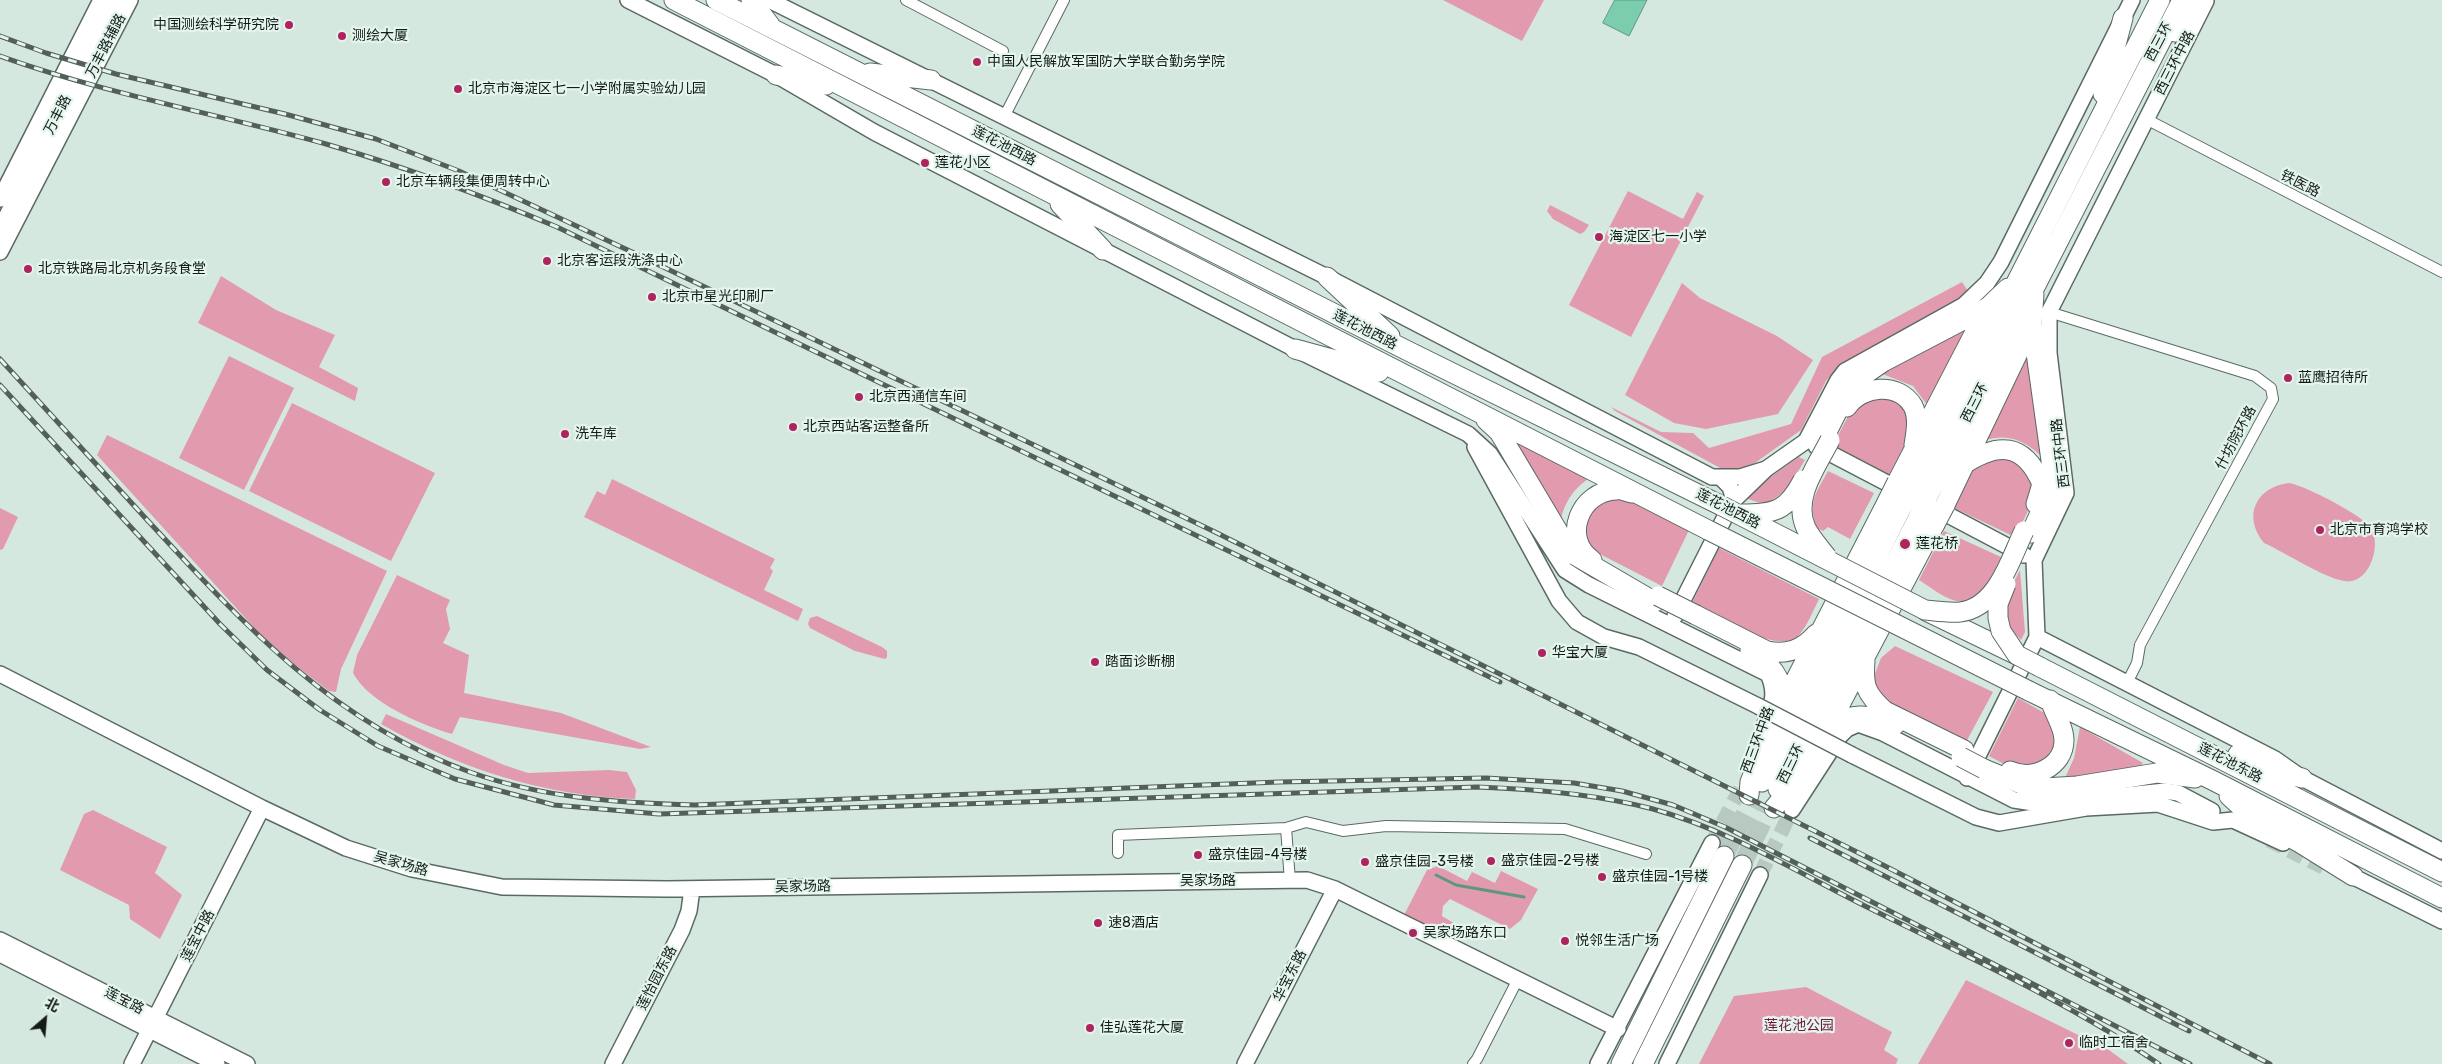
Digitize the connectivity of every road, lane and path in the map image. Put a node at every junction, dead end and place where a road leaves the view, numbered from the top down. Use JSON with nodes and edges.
{"nodes":[{"id":1,"x":90,"y":0,"type":"edge"},
{"id":2,"x":101,"y":0,"type":"edge"},
{"id":3,"x":116,"y":0,"type":"edge"},
{"id":4,"x":130,"y":0,"type":"edge"},
{"id":5,"x":628,"y":0,"type":"edge"},
{"id":6,"x":674,"y":0,"type":"edge"},
{"id":7,"x":716,"y":0,"type":"edge"},
{"id":8,"x":751,"y":0,"type":"edge"},
{"id":9,"x":769,"y":0,"type":"edge"},
{"id":10,"x":906,"y":0,"type":"edge"},
{"id":11,"x":1064,"y":0,"type":"edge"},
{"id":12,"x":2132,"y":0,"type":"edge"},
{"id":13,"x":2160,"y":0,"type":"edge"},
{"id":14,"x":2182,"y":0,"type":"edge"},
{"id":15,"x":2200,"y":0,"type":"edge"},
{"id":16,"x":2207,"y":0,"type":"edge"},
{"id":17,"x":2123,"y":18,"type":"junction"},
{"id":18,"x":774,"y":30,"type":"junction"},
{"id":19,"x":1003,"y":51,"type":"dead end"},
{"id":20,"x":858,"y":72,"type":"junction"},
{"id":21,"x":776,"y":75,"type":"junction"},
{"id":22,"x":2142,"y":75,"type":"junction"},
{"id":23,"x":931,"y":80,"type":"junction"},
{"id":24,"x":848,"y":89,"type":"junction"},
{"id":25,"x":1004,"y":117,"type":"junction"},
{"id":26,"x":2146,"y":120,"type":"junction"},
{"id":27,"x":2093,"y":129,"type":"junction"},
{"id":28,"x":0,"y":177,"type":"edge"},
{"id":29,"x":1051,"y":194,"type":"junction"},
{"id":30,"x":0,"y":199,"type":"edge"},
{"id":31,"x":0,"y":229,"type":"edge"},
{"id":32,"x":1104,"y":250,"type":"junction"},
{"id":33,"x":0,"y":252,"type":"edge"},
{"id":34,"x":2442,"y":272,"type":"edge"},
{"id":35,"x":1327,"y":277,"type":"junction"},
{"id":36,"x":2027,"y":281,"type":"junction"},
{"id":37,"x":1988,"y":307,"type":"junction"},
{"id":38,"x":2049,"y":312,"type":"junction"},
{"id":39,"x":2032,"y":324,"type":"junction"},
{"id":40,"x":1295,"y":349,"type":"junction"},
{"id":41,"x":1406,"y":350,"type":"junction"},
{"id":42,"x":1414,"y":381,"type":"junction"},
{"id":43,"x":1476,"y":411,"type":"junction"},
{"id":44,"x":1468,"y":434,"type":"junction"},
{"id":45,"x":1820,"y":440,"type":"junction"},
{"id":46,"x":1912,"y":456,"type":"junction"},
{"id":47,"x":1963,"y":465,"type":"junction"},
{"id":48,"x":1766,"y":469,"type":"junction"},
{"id":49,"x":1720,"y":477,"type":"junction"},
{"id":50,"x":1920,"y":493,"type":"junction"},
{"id":51,"x":1645,"y":497,"type":"junction"},
{"id":52,"x":1731,"y":507,"type":"junction"},
{"id":53,"x":1910,"y":513,"type":"junction"},
{"id":54,"x":2028,"y":532,"type":"junction"},
{"id":55,"x":2034,"y":560,"type":"junction"},
{"id":56,"x":1831,"y":562,"type":"junction"},
{"id":57,"x":1656,"y":599,"type":"junction"},
{"id":58,"x":1925,"y":610,"type":"junction"},
{"id":59,"x":1695,"y":618,"type":"junction"},
{"id":60,"x":1826,"y":622,"type":"junction"},
{"id":61,"x":1671,"y":624,"type":"junction"},
{"id":62,"x":2037,"y":637,"type":"junction"},
{"id":63,"x":2017,"y":655,"type":"junction"},
{"id":64,"x":1865,"y":657,"type":"junction"},
{"id":65,"x":0,"y":674,"type":"edge"},
{"id":66,"x":2127,"y":683,"type":"junction"},
{"id":67,"x":2029,"y":691,"type":"joint"},
{"id":68,"x":2050,"y":700,"type":"junction"},
{"id":69,"x":1780,"y":710,"type":"junction"},
{"id":70,"x":1826,"y":731,"type":"junction"},
{"id":71,"x":2192,"y":743,"type":"junction"},
{"id":72,"x":1962,"y":754,"type":"junction"},
{"id":73,"x":1985,"y":765,"type":"junction"},
{"id":74,"x":1967,"y":778,"type":"junction"},
{"id":75,"x":2302,"y":778,"type":"junction"},
{"id":76,"x":2212,"y":780,"type":"junction"},
{"id":77,"x":1764,"y":800,"type":"junction"},
{"id":78,"x":2087,"y":803,"type":"junction"},
{"id":79,"x":262,"y":808,"type":"junction"},
{"id":80,"x":2212,"y":811,"type":"dead end"},
{"id":81,"x":1286,"y":828,"type":"junction"},
{"id":82,"x":1718,"y":850,"type":"joint"},
{"id":83,"x":2442,"y":851,"type":"edge"},
{"id":84,"x":1118,"y":853,"type":"dead end"},
{"id":85,"x":1646,"y":854,"type":"dead end"},
{"id":86,"x":1742,"y":865,"type":"tunnel mouth"},
{"id":87,"x":2442,"y":872,"type":"edge"},
{"id":88,"x":1760,"y":875,"type":"tunnel mouth"},
{"id":89,"x":2353,"y":876,"type":"junction"},
{"id":90,"x":1290,"y":881,"type":"junction"},
{"id":91,"x":692,"y":888,"type":"junction"},
{"id":92,"x":1336,"y":889,"type":"junction"},
{"id":93,"x":2442,"y":898,"type":"edge"},
{"id":94,"x":2442,"y":921,"type":"edge"},
{"id":95,"x":0,"y":940,"type":"edge"},
{"id":96,"x":0,"y":954,"type":"edge"},
{"id":97,"x":1518,"y":979,"type":"junction"},
{"id":98,"x":1643,"y":1022,"type":"junction"},
{"id":99,"x":154,"y":1024,"type":"junction"},
{"id":100,"x":1618,"y":1029,"type":"junction"},
{"id":101,"x":1660,"y":1030,"type":"junction"},
{"id":102,"x":132,"y":1064,"type":"edge"},
{"id":103,"x":217,"y":1064,"type":"edge"},
{"id":104,"x":247,"y":1064,"type":"edge"},
{"id":105,"x":613,"y":1064,"type":"edge"},
{"id":106,"x":1245,"y":1064,"type":"edge"},
{"id":107,"x":1473,"y":1064,"type":"edge"},
{"id":108,"x":1598,"y":1064,"type":"edge"},
{"id":109,"x":1610,"y":1064,"type":"edge"},
{"id":110,"x":1621,"y":1064,"type":"edge"},
{"id":111,"x":1643,"y":1064,"type":"edge"},
{"id":112,"x":1653,"y":1064,"type":"edge"},
{"id":113,"x":1667,"y":1064,"type":"edge"}],
"edges":[{"from":1,"to":28,"type":"street"},
{"from":2,"to":30,"type":"street","name":"万丰路"},
{"from":3,"to":31,"type":"street","name":"万丰路"},
{"from":4,"to":33,"type":"street","name":"万丰路辅路"},
{"from":5,"to":21,"type":"street"},
{"from":6,"to":24,"type":"highway","name":"莲花池西路"},
{"from":7,"to":18,"type":"highway","name":"莲花池西路"},
{"from":8,"to":18,"type":"highway"},
{"from":9,"to":23,"type":"street","name":"莲花池西路"},
{"from":10,"to":19,"type":"street"},
{"from":11,"to":25,"type":"street"},
{"from":12,"to":17,"type":"street"},
{"from":13,"to":27,"type":"highway","name":"西三环"},
{"from":14,"to":22,"type":"highway","name":"西三环"},
{"from":15,"to":22,"type":"highway"},
{"from":16,"to":26,"type":"street","name":"西三环中路"},
{"from":17,"to":27,"type":"highway"},
{"from":17,"to":45,"type":"street"},
{"from":18,"to":20,"type":"highway","name":"莲花池西路"},
{"from":20,"to":23,"type":"highway"},
{"from":20,"to":41,"type":"highway","name":"莲花池西路"},
{"from":21,"to":24,"type":"highway"},
{"from":21,"to":32,"type":"street"},
{"from":22,"to":36,"type":"highway","name":"西三环"},
{"from":23,"to":25,"type":"street","name":"莲花池西路"},
{"from":24,"to":29,"type":"highway","name":"莲花池西路"},
{"from":25,"to":35,"type":"street","name":"莲花池西路"},
{"from":26,"to":34,"type":"street","name":"铁医路"},
{"from":26,"to":38,"type":"street","name":"西三环中路"},
{"from":27,"to":36,"type":"highway","name":"西三环"},
{"from":29,"to":32,"type":"highway"},
{"from":29,"to":42,"type":"highway","name":"莲花池西路"},
{"from":32,"to":40,"type":"street"},
{"from":35,"to":41,"type":"highway"},
{"from":35,"to":49,"type":"street","name":"莲花池西路"},
{"from":36,"to":37,"type":"highway"},
{"from":36,"to":39,"type":"highway"},
{"from":36,"to":50,"type":"highway","name":"西三环"},
{"from":37,"to":45,"type":"highway"},
{"from":37,"to":46,"type":"highway"},
{"from":38,"to":55,"type":"street","name":"西三环中路"},
{"from":38,"to":66,"type":"street","name":"什坊院环路"},
{"from":39,"to":47,"type":"highway"},
{"from":39,"to":54,"type":"highway"},
{"from":40,"to":42,"type":"highway"},
{"from":40,"to":44,"type":"street"},
{"from":41,"to":52,"type":"highway","name":"莲花池西路"},
{"from":42,"to":43,"type":"highway","name":"莲花池西路"},
{"from":43,"to":51,"type":"highway","name":"莲花池西路"},
{"from":43,"to":57,"type":"highway"},
{"from":44,"to":61,"type":"street"},
{"from":44,"to":78,"type":"street","bridge":true},
{"from":45,"to":46,"type":"highway"},
{"from":45,"to":48,"type":"street"},
{"from":45,"to":52,"type":"highway","bridge":true},
{"from":45,"to":55,"type":"street"},
{"from":45,"to":56,"type":"highway","bridge":true},
{"from":46,"to":50,"type":"highway"},
{"from":47,"to":50,"type":"highway"},
{"from":47,"to":54,"type":"highway"},
{"from":48,"to":49,"type":"street","name":"莲花池西路"},
{"from":48,"to":52,"type":"street"},
{"from":49,"to":52,"type":"street"},
{"from":50,"to":53,"type":"highway","bridge":true},
{"from":50,"to":53,"type":"highway","bridge":true},
{"from":51,"to":57,"type":"highway"},
{"from":51,"to":67,"type":"highway","name":"莲花池西路","bridge":true},
{"from":52,"to":56,"type":"highway","name":"莲花池西路","bridge":true},
{"from":52,"to":61,"type":"street"},
{"from":53,"to":60,"type":"highway"},
{"from":53,"to":64,"type":"highway"},
{"from":53,"to":77,"type":"highway","name":"西三环"},
{"from":54,"to":58,"type":"highway","bridge":true},
{"from":54,"to":63,"type":"highway","bridge":true},
{"from":55,"to":62,"type":"street","name":"西三环中路"},
{"from":56,"to":58,"type":"highway","name":"莲花池西路","bridge":true},
{"from":57,"to":59,"type":"highway","bridge":true},
{"from":58,"to":63,"type":"highway","name":"莲花池西路","bridge":true},
{"from":59,"to":60,"type":"highway"},
{"from":59,"to":69,"type":"highway"},
{"from":60,"to":69,"type":"highway"},
{"from":61,"to":77,"type":"street","name":"西三环中路"},
{"from":62,"to":66,"type":"street"},
{"from":62,"to":74,"type":"street","name":"西三环中路"},
{"from":63,"to":71,"type":"highway","name":"莲花池东路","bridge":true},
{"from":64,"to":70,"type":"highway"},
{"from":64,"to":72,"type":"highway"},
{"from":65,"to":79,"type":"street","name":"吴家场路"},
{"from":66,"to":75,"type":"street"},
{"from":67,"to":68,"type":"highway","name":"莲花池东路"},
{"from":68,"to":73,"type":"highway"},
{"from":68,"to":76,"type":"highway","name":"莲花池东路"},
{"from":69,"to":77,"type":"highway"},
{"from":70,"to":72,"type":"highway"},
{"from":70,"to":77,"type":"highway"},
{"from":71,"to":75,"type":"highway"},
{"from":71,"to":87,"type":"highway","name":"莲花池东路"},
{"from":72,"to":73,"type":"highway"},
{"from":73,"to":76,"type":"highway"},
{"from":74,"to":77,"type":"street"},
{"from":74,"to":78,"type":"street"},
{"from":75,"to":83,"type":"street"},
{"from":76,"to":89,"type":"highway"},
{"from":76,"to":93,"type":"highway","name":"莲花池东路"},
{"from":78,"to":80,"type":"street"},
{"from":78,"to":89,"type":"street"},
{"from":79,"to":91,"type":"street","name":"吴家场路"},
{"from":79,"to":99,"type":"street","name":"莲宝中路"},
{"from":81,"to":84,"type":"street"},
{"from":81,"to":85,"type":"street"},
{"from":81,"to":90,"type":"street"},
{"from":82,"to":98,"type":"highway"},
{"from":82,"to":100,"type":"street"},
{"from":86,"to":101,"type":"highway"},
{"from":88,"to":113,"type":"street"},
{"from":89,"to":94,"type":"street"},
{"from":90,"to":91,"type":"street","name":"吴家场路"},
{"from":90,"to":92,"type":"street","name":"吴家场路"},
{"from":91,"to":105,"type":"street","name":"莲怡园东路"},
{"from":92,"to":97,"type":"street","name":"吴家场路"},
{"from":92,"to":106,"type":"street","name":"华宝东路"},
{"from":95,"to":99,"type":"street","name":"莲宝路"},
{"from":96,"to":99,"type":"street","name":"莲宝路"},
{"from":97,"to":100,"type":"street","name":"吴家场路"},
{"from":97,"to":107,"type":"street"},
{"from":98,"to":109,"type":"highway"},
{"from":98,"to":110,"type":"highway"},
{"from":99,"to":102,"type":"street","name":"莲宝中路"},
{"from":99,"to":103,"type":"street","name":"莲宝路"},
{"from":99,"to":104,"type":"street","name":"莲宝路"},
{"from":100,"to":108,"type":"street"},
{"from":101,"to":111,"type":"highway"},
{"from":101,"to":112,"type":"highway"}]}
